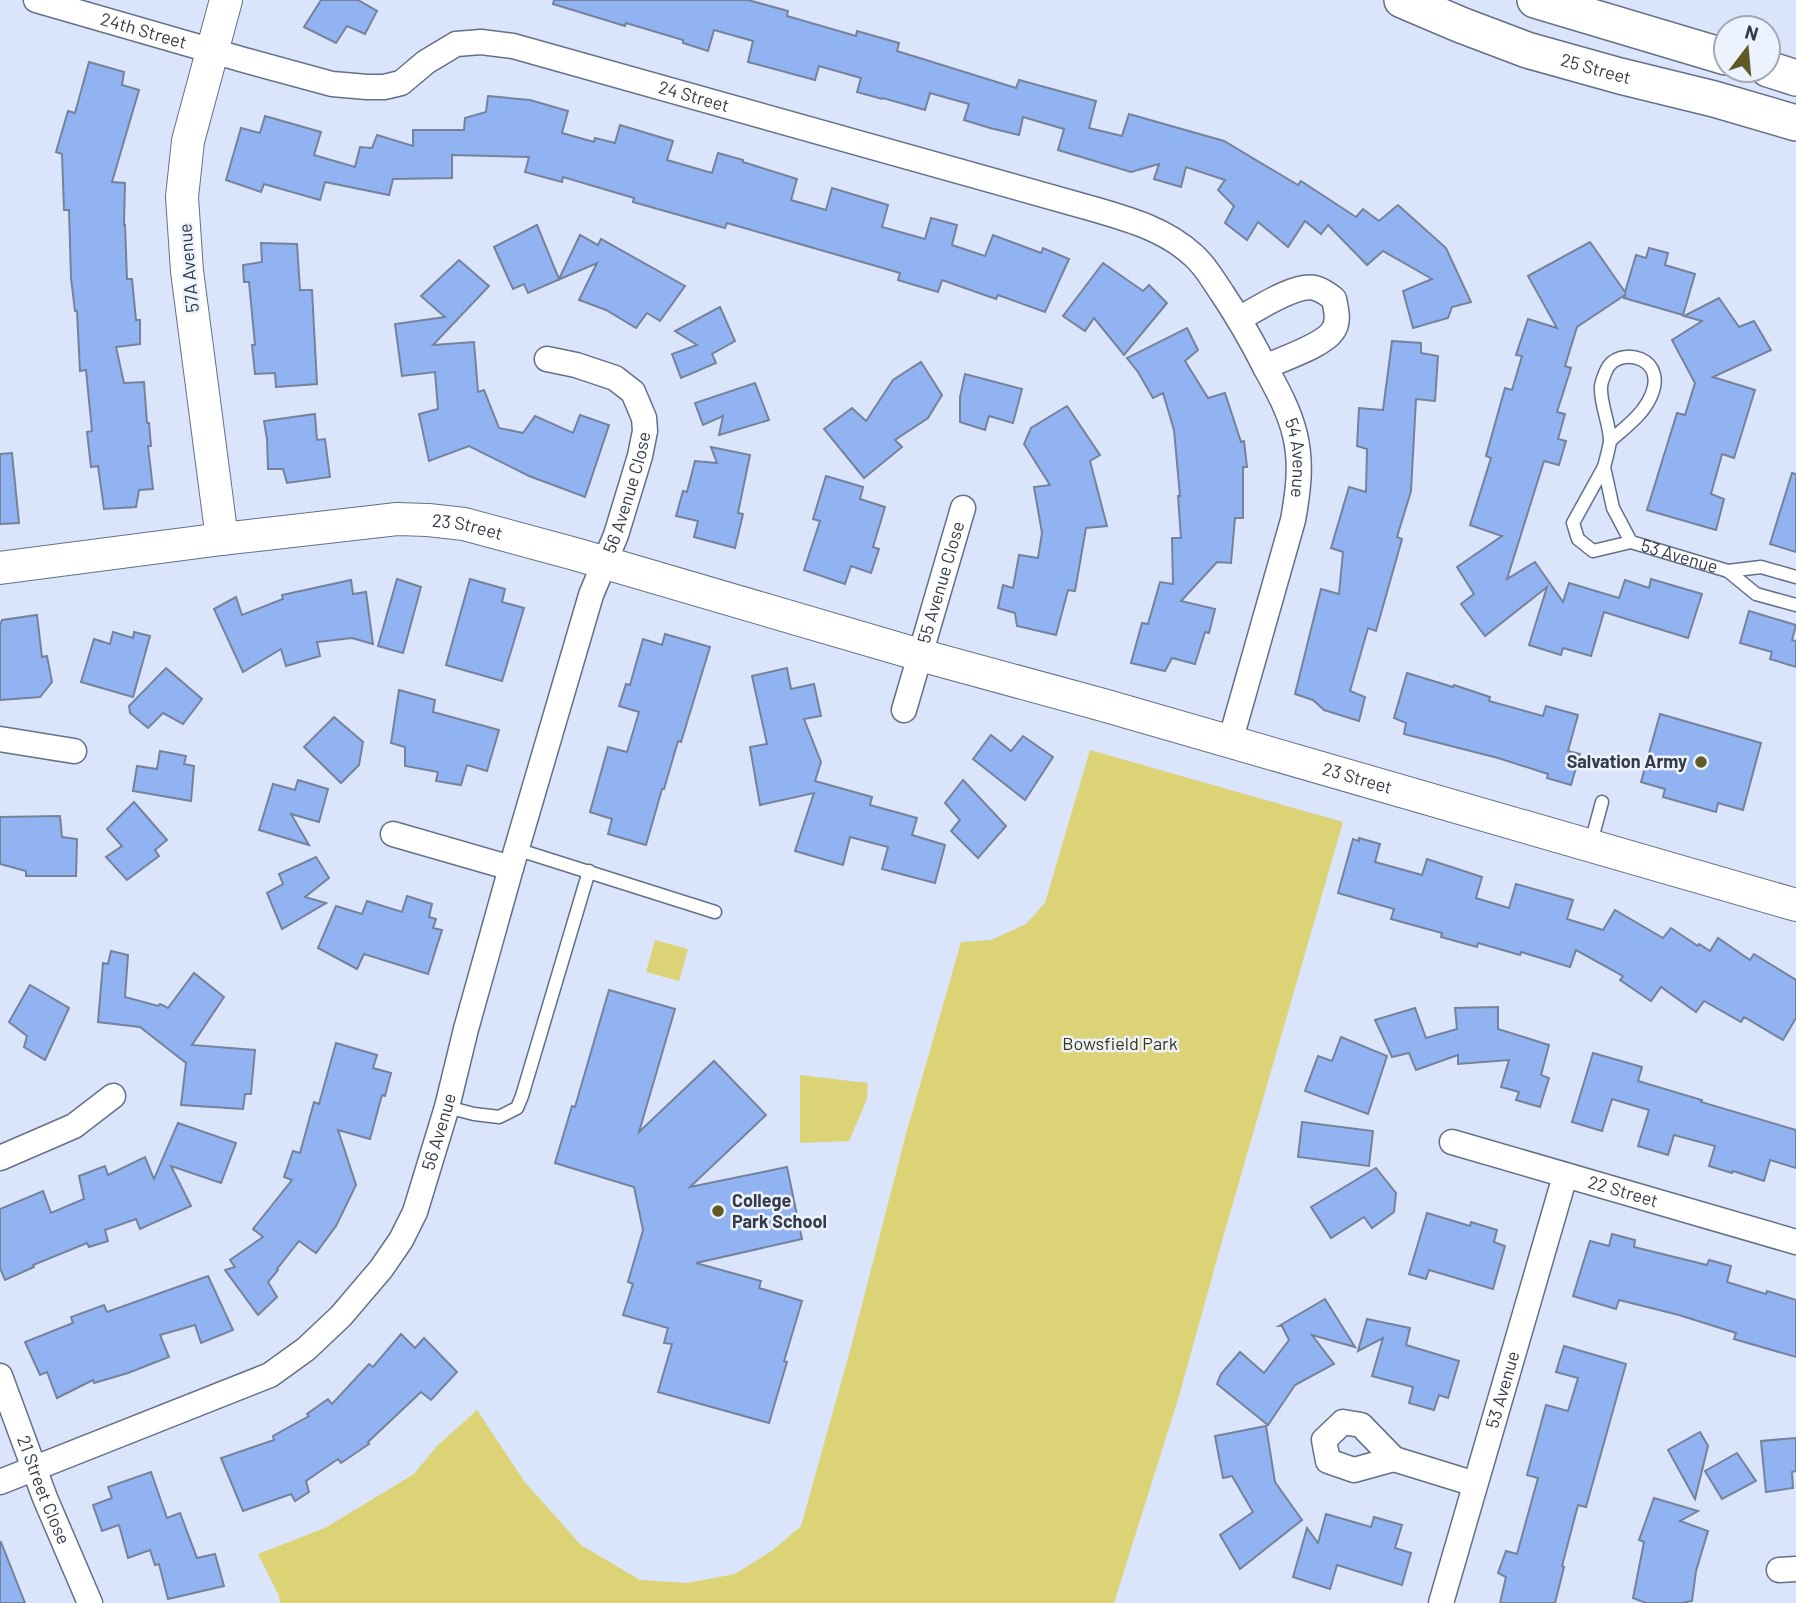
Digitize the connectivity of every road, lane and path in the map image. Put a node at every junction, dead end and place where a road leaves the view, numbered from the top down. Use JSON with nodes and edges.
{"nodes":[{"id":1,"x":36,"y":0,"type":"edge"},
{"id":2,"x":226,"y":0,"type":"edge"},
{"id":3,"x":1402,"y":0,"type":"edge"},
{"id":4,"x":1535,"y":0,"type":"edge"},
{"id":5,"x":212,"y":50,"type":"junction"},
{"id":6,"x":1712,"y":53,"type":"edge"},
{"id":7,"x":1796,"y":123,"type":"edge"},
{"id":8,"x":1177,"y":243,"type":"joint"},
{"id":9,"x":1239,"y":318,"type":"junction"},
{"id":10,"x":548,"y":359,"type":"dead end"},
{"id":11,"x":1265,"y":367,"type":"junction"},
{"id":12,"x":1610,"y":441,"type":"junction"},
{"id":13,"x":1604,"y":467,"type":"junction"},
{"id":14,"x":962,"y":508,"type":"dead end"},
{"id":15,"x":222,"y":539,"type":"junction"},
{"id":16,"x":1631,"y":542,"type":"junction"},
{"id":17,"x":605,"y":562,"type":"junction"},
{"id":18,"x":0,"y":568,"type":"edge"},
{"id":19,"x":1728,"y":571,"type":"junction"},
{"id":20,"x":1796,"y":577,"type":"edge"},
{"id":21,"x":1796,"y":605,"type":"edge"},
{"id":22,"x":920,"y":655,"type":"junction"},
{"id":23,"x":904,"y":710,"type":"dead end"},
{"id":24,"x":0,"y":739,"type":"edge"},
{"id":25,"x":1230,"y":742,"type":"junction"},
{"id":26,"x":74,"y":751,"type":"dead end"},
{"id":27,"x":1602,"y":802,"type":"dead end"},
{"id":28,"x":393,"y":834,"type":"dead end"},
{"id":29,"x":1589,"y":846,"type":"junction"},
{"id":30,"x":513,"y":859,"type":"junction"},
{"id":31,"x":589,"y":871,"type":"junction"},
{"id":32,"x":1794,"y":897,"type":"edge"},
{"id":33,"x":715,"y":912,"type":"dead end"},
{"id":34,"x":113,"y":1096,"type":"dead end"},
{"id":35,"x":447,"y":1107,"type":"junction"},
{"id":36,"x":1451,"y":1142,"type":"dead end"},
{"id":37,"x":0,"y":1158,"type":"edge"},
{"id":38,"x":1565,"y":1176,"type":"junction"},
{"id":39,"x":1796,"y":1242,"type":"edge"},
{"id":40,"x":0,"y":1376,"type":"edge"},
{"id":41,"x":1394,"y":1458,"type":"dead end"},
{"id":42,"x":34,"y":1469,"type":"junction"},
{"id":43,"x":0,"y":1482,"type":"edge"},
{"id":44,"x":1475,"y":1484,"type":"junction"},
{"id":45,"x":90,"y":1603,"type":"edge"},
{"id":46,"x":1441,"y":1603,"type":"edge"}],
"edges":[{"from":1,"to":5,"type":"street","name":"24th Street"},
{"from":2,"to":5,"type":"street","name":"57A Avenue"},
{"from":3,"to":7,"type":"main road","name":"25 Street"},
{"from":4,"to":6,"type":"main road"},
{"from":5,"to":8,"type":"street","name":"24 Street"},
{"from":5,"to":15,"type":"street","name":"57A Avenue"},
{"from":8,"to":9,"type":"street","name":"54 Avenue"},
{"from":9,"to":11,"type":"street","name":"54 Avenue"},
{"from":9,"to":11,"type":"street"},
{"from":10,"to":17,"type":"street","name":"56 Avenue Close"},
{"from":11,"to":25,"type":"street","name":"54 Avenue"},
{"from":12,"to":12,"type":"lane","name":"53 Avenue"},
{"from":12,"to":13,"type":"lane","name":"53 Avenue"},
{"from":13,"to":16,"type":"lane","name":"53 Avenue"},
{"from":13,"to":16,"type":"lane","name":"53 Avenue"},
{"from":14,"to":22,"type":"street","name":"55 Avenue Close"},
{"from":15,"to":17,"type":"street","name":"23 Street"},
{"from":15,"to":18,"type":"street","name":"23 Street"},
{"from":16,"to":19,"type":"lane","name":"53 Avenue"},
{"from":17,"to":22,"type":"street","name":"23 Street"},
{"from":17,"to":30,"type":"street","name":"56 Avenue"},
{"from":19,"to":20,"type":"lane","name":"53 Avenue"},
{"from":19,"to":21,"type":"lane","name":"53 Avenue"},
{"from":22,"to":23,"type":"street"},
{"from":22,"to":25,"type":"street","name":"23 Street"},
{"from":24,"to":26,"type":"street"},
{"from":25,"to":29,"type":"street","name":"23 Street"},
{"from":27,"to":29,"type":"lane"},
{"from":28,"to":30,"type":"street"},
{"from":29,"to":32,"type":"street","name":"23 Street"},
{"from":30,"to":31,"type":"lane"},
{"from":30,"to":35,"type":"street","name":"56 Avenue"},
{"from":31,"to":33,"type":"lane"},
{"from":31,"to":35,"type":"lane"},
{"from":34,"to":37,"type":"street"},
{"from":35,"to":42,"type":"street","name":"56 Avenue"},
{"from":36,"to":38,"type":"street","name":"22 Street"},
{"from":38,"to":39,"type":"street","name":"22 Street"},
{"from":38,"to":44,"type":"street","name":"53 Avenue"},
{"from":40,"to":42,"type":"street","name":"21 Street Close"},
{"from":41,"to":44,"type":"street"},
{"from":42,"to":43,"type":"street","name":"56 Avenue"},
{"from":42,"to":45,"type":"street","name":"21 Street Close"},
{"from":44,"to":46,"type":"street","name":"53 Avenue"}]}
